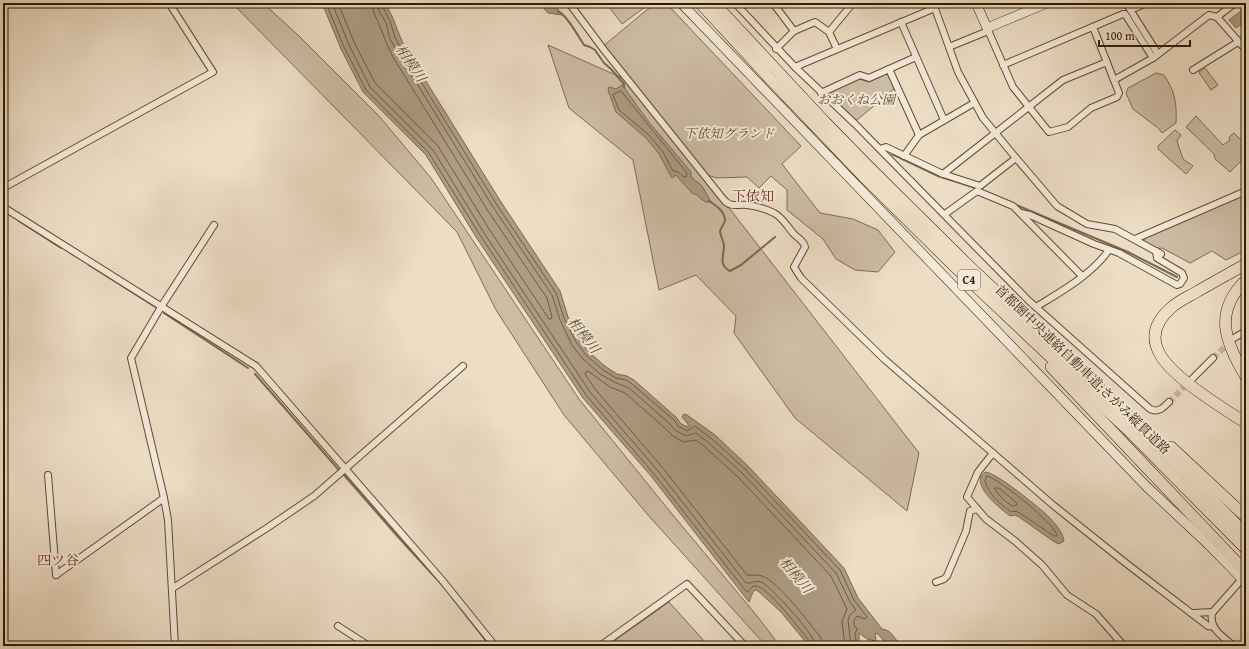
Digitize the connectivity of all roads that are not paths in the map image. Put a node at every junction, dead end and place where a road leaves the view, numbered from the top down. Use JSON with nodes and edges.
{"nodes":[{"id":1,"x":169,"y":3,"type":"edge"},
{"id":2,"x":569,"y":3,"type":"edge"},
{"id":3,"x":682,"y":3,"type":"edge"},
{"id":4,"x":700,"y":3,"type":"edge"},
{"id":5,"x":714,"y":3,"type":"edge"},
{"id":6,"x":735,"y":3,"type":"edge"},
{"id":7,"x":773,"y":3,"type":"edge"},
{"id":8,"x":853,"y":3,"type":"edge"},
{"id":9,"x":976,"y":3,"type":"edge"},
{"id":10,"x":1047,"y":3,"type":"edge"},
{"id":11,"x":1126,"y":3,"type":"edge"},
{"id":12,"x":1132,"y":3,"type":"edge"},
{"id":13,"x":1147,"y":3,"type":"edge"},
{"id":14,"x":1236,"y":3,"type":"edge"},
{"id":15,"x":934,"y":5,"type":"edge"},
{"id":16,"x":1027,"y":7,"type":"edge"},
{"id":17,"x":1217,"y":17,"type":"junction"},
{"id":18,"x":900,"y":22,"type":"junction"},
{"id":19,"x":1093,"y":26,"type":"junction"},
{"id":20,"x":988,"y":29,"type":"junction"},
{"id":21,"x":794,"y":31,"type":"junction"},
{"id":22,"x":829,"y":32,"type":"junction"},
{"id":23,"x":1238,"y":42,"type":"junction"},
{"id":24,"x":949,"y":47,"type":"junction"},
{"id":25,"x":776,"y":49,"type":"junction"},
{"id":26,"x":837,"y":49,"type":"junction"},
{"id":27,"x":1246,"y":50,"type":"edge"},
{"id":28,"x":916,"y":56,"type":"junction"},
{"id":29,"x":1156,"y":56,"type":"junction"},
{"id":30,"x":1107,"y":62,"type":"junction"},
{"id":31,"x":1003,"y":65,"type":"junction"},
{"id":32,"x":795,"y":67,"type":"junction"},
{"id":33,"x":889,"y":69,"type":"junction"},
{"id":34,"x":1193,"y":70,"type":"dead end"},
{"id":35,"x":1114,"y":80,"type":"junction"},
{"id":36,"x":821,"y":92,"type":"junction"},
{"id":37,"x":974,"y":103,"type":"junction"},
{"id":38,"x":1028,"y":107,"type":"junction"},
{"id":39,"x":944,"y":120,"type":"junction"},
{"id":40,"x":995,"y":133,"type":"junction"},
{"id":41,"x":919,"y":135,"type":"junction"},
{"id":42,"x":880,"y":149,"type":"junction"},
{"id":43,"x":904,"y":156,"type":"junction"},
{"id":44,"x":1016,"y":158,"type":"junction"},
{"id":45,"x":943,"y":174,"type":"junction"},
{"id":46,"x":3,"y":188,"type":"edge"},
{"id":47,"x":1246,"y":191,"type":"edge"},
{"id":48,"x":3,"y":207,"type":"edge"},
{"id":49,"x":1021,"y":213,"type":"junction"},
{"id":50,"x":945,"y":214,"type":"junction"},
{"id":51,"x":214,"y":225,"type":"dead end"},
{"id":52,"x":1135,"y":239,"type":"junction"},
{"id":53,"x":1109,"y":250,"type":"junction"},
{"id":54,"x":1246,"y":264,"type":"edge"},
{"id":55,"x":954,"y":266,"type":"junction"},
{"id":56,"x":1082,"y":276,"type":"junction"},
{"id":57,"x":1246,"y":280,"type":"edge"},
{"id":58,"x":161,"y":307,"type":"junction"},
{"id":59,"x":1036,"y":307,"type":"junction"},
{"id":60,"x":1246,"y":331,"type":"edge"},
{"id":61,"x":1234,"y":338,"type":"tunnel mouth"},
{"id":62,"x":1213,"y":358,"type":"tunnel mouth"},
{"id":63,"x":464,"y":366,"type":"dead end"},
{"id":64,"x":1246,"y":377,"type":"edge"},
{"id":65,"x":1192,"y":379,"type":"tunnel mouth"},
{"id":66,"x":1091,"y":380,"type":"junction"},
{"id":67,"x":1169,"y":402,"type":"tunnel mouth"},
{"id":68,"x":1246,"y":423,"type":"edge"},
{"id":69,"x":993,"y":453,"type":"junction"},
{"id":70,"x":345,"y":470,"type":"junction"},
{"id":71,"x":48,"y":475,"type":"dead end"},
{"id":72,"x":164,"y":498,"type":"junction"},
{"id":73,"x":977,"y":509,"type":"junction"},
{"id":74,"x":1246,"y":517,"type":"edge"},
{"id":75,"x":1246,"y":534,"type":"edge"},
{"id":76,"x":1246,"y":549,"type":"edge"},
{"id":77,"x":1245,"y":578,"type":"edge"},
{"id":78,"x":936,"y":582,"type":"dead end"},
{"id":79,"x":172,"y":588,"type":"junction"},
{"id":80,"x":1213,"y":612,"type":"junction"},
{"id":81,"x":1193,"y":614,"type":"junction"},
{"id":82,"x":338,"y":626,"type":"dead end"},
{"id":83,"x":1214,"y":627,"type":"junction"},
{"id":84,"x":175,"y":646,"type":"edge"},
{"id":85,"x":369,"y":646,"type":"edge"},
{"id":86,"x":495,"y":646,"type":"edge"},
{"id":87,"x":600,"y":646,"type":"edge"},
{"id":88,"x":745,"y":646,"type":"edge"},
{"id":89,"x":1124,"y":646,"type":"edge"},
{"id":90,"x":1234,"y":646,"type":"edge"}],
"edges":[{"from":1,"to":46,"type":"street"},
{"from":2,"to":69,"type":"street"},
{"from":3,"to":77,"type":"street"},
{"from":4,"to":55,"type":"highway","name":"首都圏中央連絡自動車道;さがみ縦貫道路","number":"C4"},
{"from":5,"to":66,"type":"highway","name":"首都圏中央連絡自動車道;さがみ縦貫道路","number":"C4"},
{"from":6,"to":25,"type":"street"},
{"from":7,"to":21,"type":"street"},
{"from":8,"to":22,"type":"street"},
{"from":9,"to":20,"type":"street"},
{"from":10,"to":16,"type":"street"},
{"from":11,"to":29,"type":"street"},
{"from":12,"to":13,"type":"street"},
{"from":14,"to":17,"type":"street"},
{"from":15,"to":18,"type":"street"},
{"from":15,"to":24,"type":"street"},
{"from":16,"to":20,"type":"street"},
{"from":17,"to":23,"type":"street"},
{"from":17,"to":29,"type":"street"},
{"from":18,"to":26,"type":"street"},
{"from":18,"to":28,"type":"street"},
{"from":19,"to":29,"type":"street"},
{"from":19,"to":30,"type":"street"},
{"from":19,"to":31,"type":"street"},
{"from":20,"to":24,"type":"street"},
{"from":20,"to":31,"type":"street"},
{"from":21,"to":22,"type":"street"},
{"from":21,"to":25,"type":"street"},
{"from":22,"to":26,"type":"street"},
{"from":23,"to":27,"type":"street"},
{"from":23,"to":34,"type":"street"},
{"from":24,"to":37,"type":"street"},
{"from":25,"to":32,"type":"street"},
{"from":26,"to":32,"type":"street"},
{"from":28,"to":33,"type":"street"},
{"from":28,"to":39,"type":"street"},
{"from":29,"to":35,"type":"street"},
{"from":30,"to":35,"type":"street"},
{"from":30,"to":38,"type":"street"},
{"from":31,"to":38,"type":"street"},
{"from":32,"to":36,"type":"street"},
{"from":33,"to":36,"type":"street"},
{"from":33,"to":41,"type":"street"},
{"from":35,"to":38,"type":"street"},
{"from":36,"to":42,"type":"street"},
{"from":37,"to":39,"type":"street"},
{"from":37,"to":40,"type":"street"},
{"from":38,"to":40,"type":"street"},
{"from":39,"to":41,"type":"street"},
{"from":40,"to":44,"type":"street"},
{"from":40,"to":45,"type":"street"},
{"from":41,"to":43,"type":"street"},
{"from":42,"to":43,"type":"street"},
{"from":42,"to":50,"type":"street"},
{"from":43,"to":45,"type":"street"},
{"from":44,"to":45,"type":"street"},
{"from":44,"to":52,"type":"street"},
{"from":47,"to":52,"type":"street"},
{"from":48,"to":58,"type":"street"},
{"from":49,"to":50,"type":"street"},
{"from":49,"to":53,"type":"street"},
{"from":49,"to":56,"type":"street"},
{"from":50,"to":59,"type":"street"},
{"from":51,"to":58,"type":"street"},
{"from":52,"to":53,"type":"street"},
{"from":53,"to":56,"type":"street"},
{"from":54,"to":68,"type":"highway"},
{"from":55,"to":76,"type":"highway","name":"首都圏中央連絡自動車道;さがみ縦貫道路","number":"C4"},
{"from":55,"to":77,"type":"highway"},
{"from":56,"to":59,"type":"street"},
{"from":57,"to":64,"type":"highway"},
{"from":58,"to":70,"type":"street"},
{"from":58,"to":72,"type":"street"},
{"from":59,"to":67,"type":"street"},
{"from":60,"to":61,"type":"street"},
{"from":62,"to":65,"type":"street"},
{"from":63,"to":70,"type":"street"},
{"from":66,"to":74,"type":"highway"},
{"from":66,"to":75,"type":"highway","name":"首都圏中央連絡自動車道;さがみ縦貫道路","number":"C4"},
{"from":69,"to":73,"type":"street"},
{"from":69,"to":81,"type":"street"},
{"from":70,"to":79,"type":"street"},
{"from":70,"to":86,"type":"street"},
{"from":71,"to":72,"type":"street"},
{"from":72,"to":79,"type":"street"},
{"from":73,"to":78,"type":"street"},
{"from":73,"to":89,"type":"street"},
{"from":77,"to":80,"type":"street"},
{"from":79,"to":84,"type":"street"},
{"from":80,"to":81,"type":"street"},
{"from":80,"to":83,"type":"street"},
{"from":81,"to":83,"type":"street"},
{"from":82,"to":85,"type":"street"},
{"from":83,"to":90,"type":"street"},
{"from":87,"to":88,"type":"street"}]}
